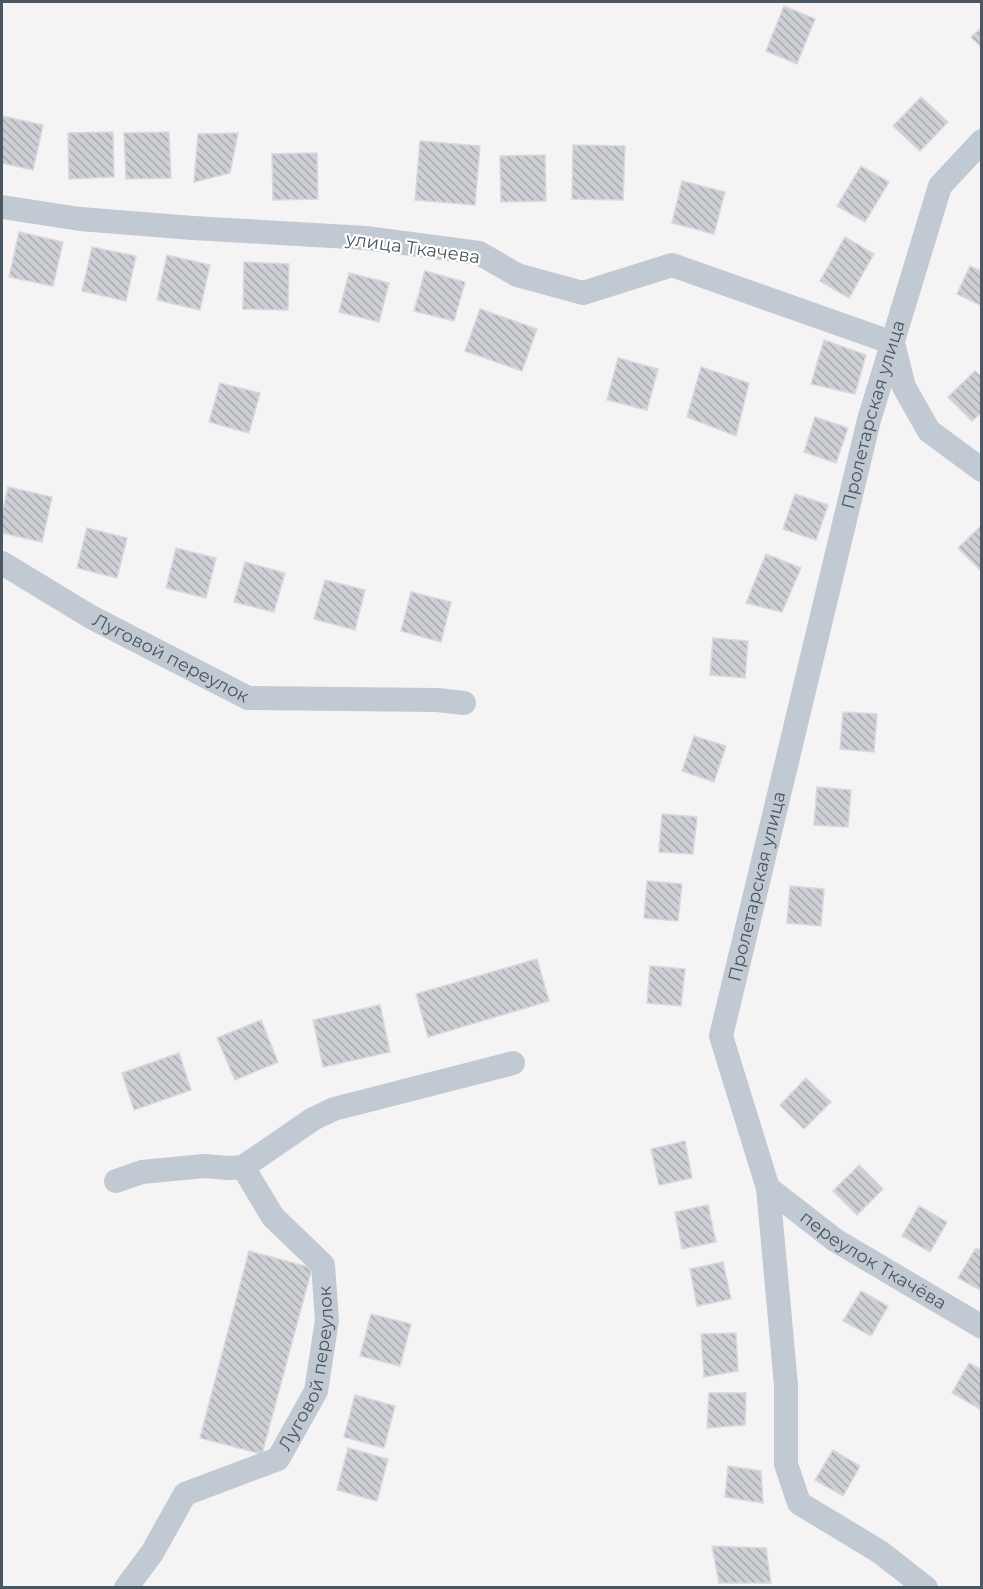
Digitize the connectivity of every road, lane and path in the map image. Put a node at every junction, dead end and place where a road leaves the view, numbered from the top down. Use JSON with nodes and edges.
{"nodes":[{"id":1,"x":981,"y":141,"type":"edge"},
{"id":2,"x":2,"y":207,"type":"edge"},
{"id":3,"x":893,"y":343,"type":"junction"},
{"id":4,"x":981,"y":470,"type":"edge"},
{"id":5,"x":2,"y":562,"type":"edge"},
{"id":6,"x":464,"y":703,"type":"dead end"},
{"id":7,"x":513,"y":1063,"type":"dead end"},
{"id":8,"x":243,"y":1167,"type":"junction"},
{"id":9,"x":116,"y":1181,"type":"dead end"},
{"id":10,"x":768,"y":1188,"type":"junction"},
{"id":11,"x":981,"y":1327,"type":"edge"},
{"id":12,"x":126,"y":1587,"type":"edge"},
{"id":13,"x":926,"y":1587,"type":"edge"}],
"edges":[{"from":1,"to":3,"type":"street","name":"Пролетарская улица"},
{"from":2,"to":3,"type":"street","name":"улица Ткачева"},
{"from":3,"to":4,"type":"street"},
{"from":3,"to":10,"type":"street","name":"Пролетарская улица"},
{"from":5,"to":6,"type":"street","name":"Луговой переулок"},
{"from":7,"to":8,"type":"street"},
{"from":8,"to":9,"type":"street"},
{"from":8,"to":12,"type":"street","name":"Луговой переулок"},
{"from":10,"to":11,"type":"street","name":"переулок Ткачёва"},
{"from":10,"to":13,"type":"street","name":"Пролетарская улица"}]}
